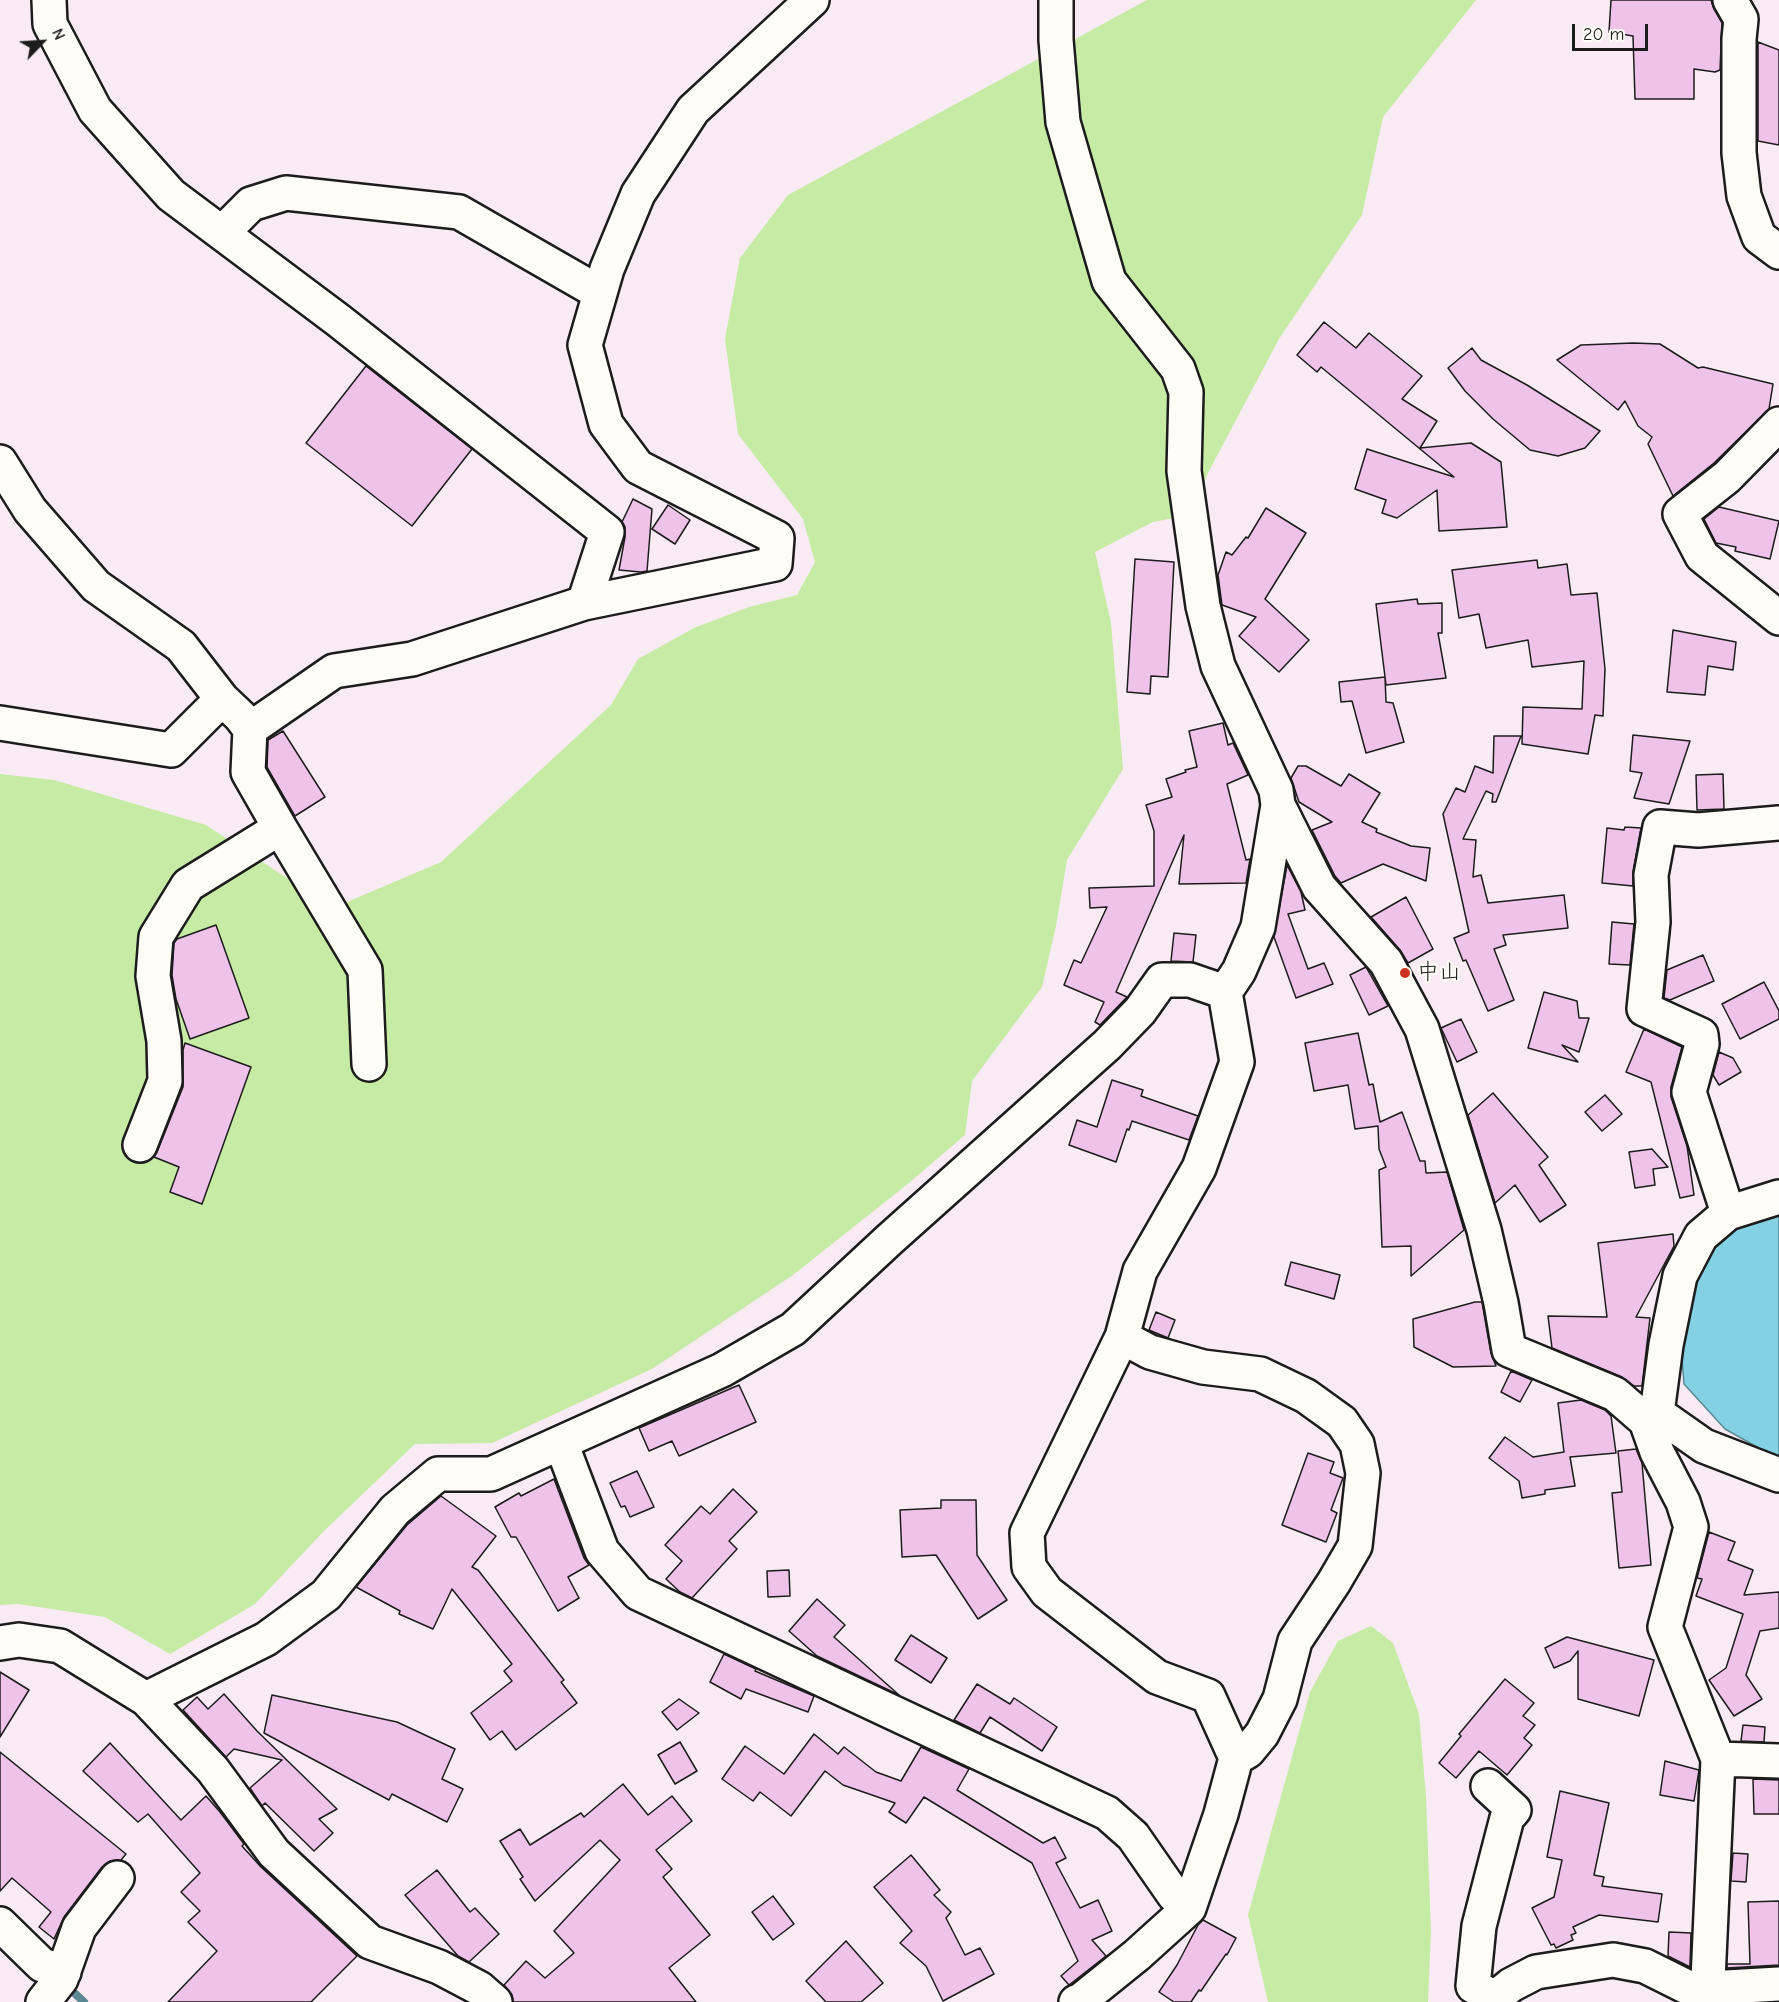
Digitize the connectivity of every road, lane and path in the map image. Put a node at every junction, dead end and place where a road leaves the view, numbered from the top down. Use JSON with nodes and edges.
{"nodes":[{"id":1,"x":49,"y":0,"type":"edge"},
{"id":2,"x":812,"y":0,"type":"edge"},
{"id":3,"x":1056,"y":0,"type":"edge"},
{"id":4,"x":1731,"y":0,"type":"edge"},
{"id":5,"x":222,"y":233,"type":"junction"},
{"id":6,"x":1779,"y":252,"type":"edge"},
{"id":7,"x":600,"y":293,"type":"junction"},
{"id":8,"x":1779,"y":424,"type":"edge"},
{"id":9,"x":0,"y":462,"type":"edge"},
{"id":10,"x":584,"y":603,"type":"junction"},
{"id":11,"x":1779,"y":618,"type":"edge"},
{"id":12,"x":222,"y":699,"type":"junction"},
{"id":13,"x":0,"y":723,"type":"edge"},
{"id":14,"x":250,"y":729,"type":"junction"},
{"id":15,"x":1278,"y":805,"type":"junction"},
{"id":16,"x":1779,"y":823,"type":"edge"},
{"id":17,"x":280,"y":828,"type":"junction"},
{"id":18,"x":1225,"y":992,"type":"junction"},
{"id":19,"x":369,"y":1064,"type":"dead end"},
{"id":20,"x":140,"y":1144,"type":"dead end"},
{"id":21,"x":1779,"y":1197,"type":"edge"},
{"id":22,"x":1728,"y":1213,"type":"junction"},
{"id":23,"x":1122,"y":1337,"type":"junction"},
{"id":24,"x":1651,"y":1417,"type":"junction"},
{"id":25,"x":561,"y":1443,"type":"junction"},
{"id":26,"x":1779,"y":1475,"type":"edge"},
{"id":27,"x":0,"y":1643,"type":"edge"},
{"id":28,"x":146,"y":1699,"type":"junction"},
{"id":29,"x":1236,"y":1758,"type":"junction"},
{"id":30,"x":1718,"y":1759,"type":"junction"},
{"id":31,"x":1779,"y":1761,"type":"edge"},
{"id":32,"x":1488,"y":1786,"type":"dead end"},
{"id":33,"x":117,"y":1878,"type":"dead end"},
{"id":34,"x":1189,"y":1908,"type":"junction"},
{"id":35,"x":0,"y":1924,"type":"edge"},
{"id":36,"x":1779,"y":1984,"type":"edge"},
{"id":37,"x":55,"y":1986,"type":"edge"},
{"id":38,"x":1707,"y":1995,"type":"edge"},
{"id":39,"x":1079,"y":2001,"type":"edge"},
{"id":40,"x":495,"y":2002,"type":"edge"}],
"edges":[{"from":1,"to":5,"type":"street"},
{"from":2,"to":7,"type":"street"},
{"from":3,"to":15,"type":"street"},
{"from":4,"to":6,"type":"street"},
{"from":5,"to":7,"type":"street"},
{"from":5,"to":10,"type":"street"},
{"from":7,"to":10,"type":"street"},
{"from":8,"to":11,"type":"street"},
{"from":9,"to":12,"type":"street"},
{"from":10,"to":14,"type":"street"},
{"from":12,"to":13,"type":"street"},
{"from":12,"to":14,"type":"street"},
{"from":14,"to":17,"type":"street"},
{"from":15,"to":18,"type":"street"},
{"from":15,"to":24,"type":"street"},
{"from":16,"to":22,"type":"street"},
{"from":17,"to":19,"type":"street"},
{"from":17,"to":20,"type":"street"},
{"from":18,"to":23,"type":"street"},
{"from":18,"to":25,"type":"street"},
{"from":21,"to":22,"type":"street"},
{"from":22,"to":24,"type":"street"},
{"from":23,"to":29,"type":"street"},
{"from":23,"to":29,"type":"street"},
{"from":24,"to":26,"type":"street"},
{"from":24,"to":30,"type":"street"},
{"from":25,"to":28,"type":"street"},
{"from":25,"to":34,"type":"street"},
{"from":27,"to":28,"type":"street"},
{"from":28,"to":40,"type":"street"},
{"from":29,"to":34,"type":"street"},
{"from":30,"to":31,"type":"street"},
{"from":30,"to":38,"type":"street"},
{"from":32,"to":38,"type":"street"},
{"from":33,"to":37,"type":"street"},
{"from":34,"to":39,"type":"street"},
{"from":35,"to":37,"type":"street"},
{"from":36,"to":38,"type":"street"}]}
